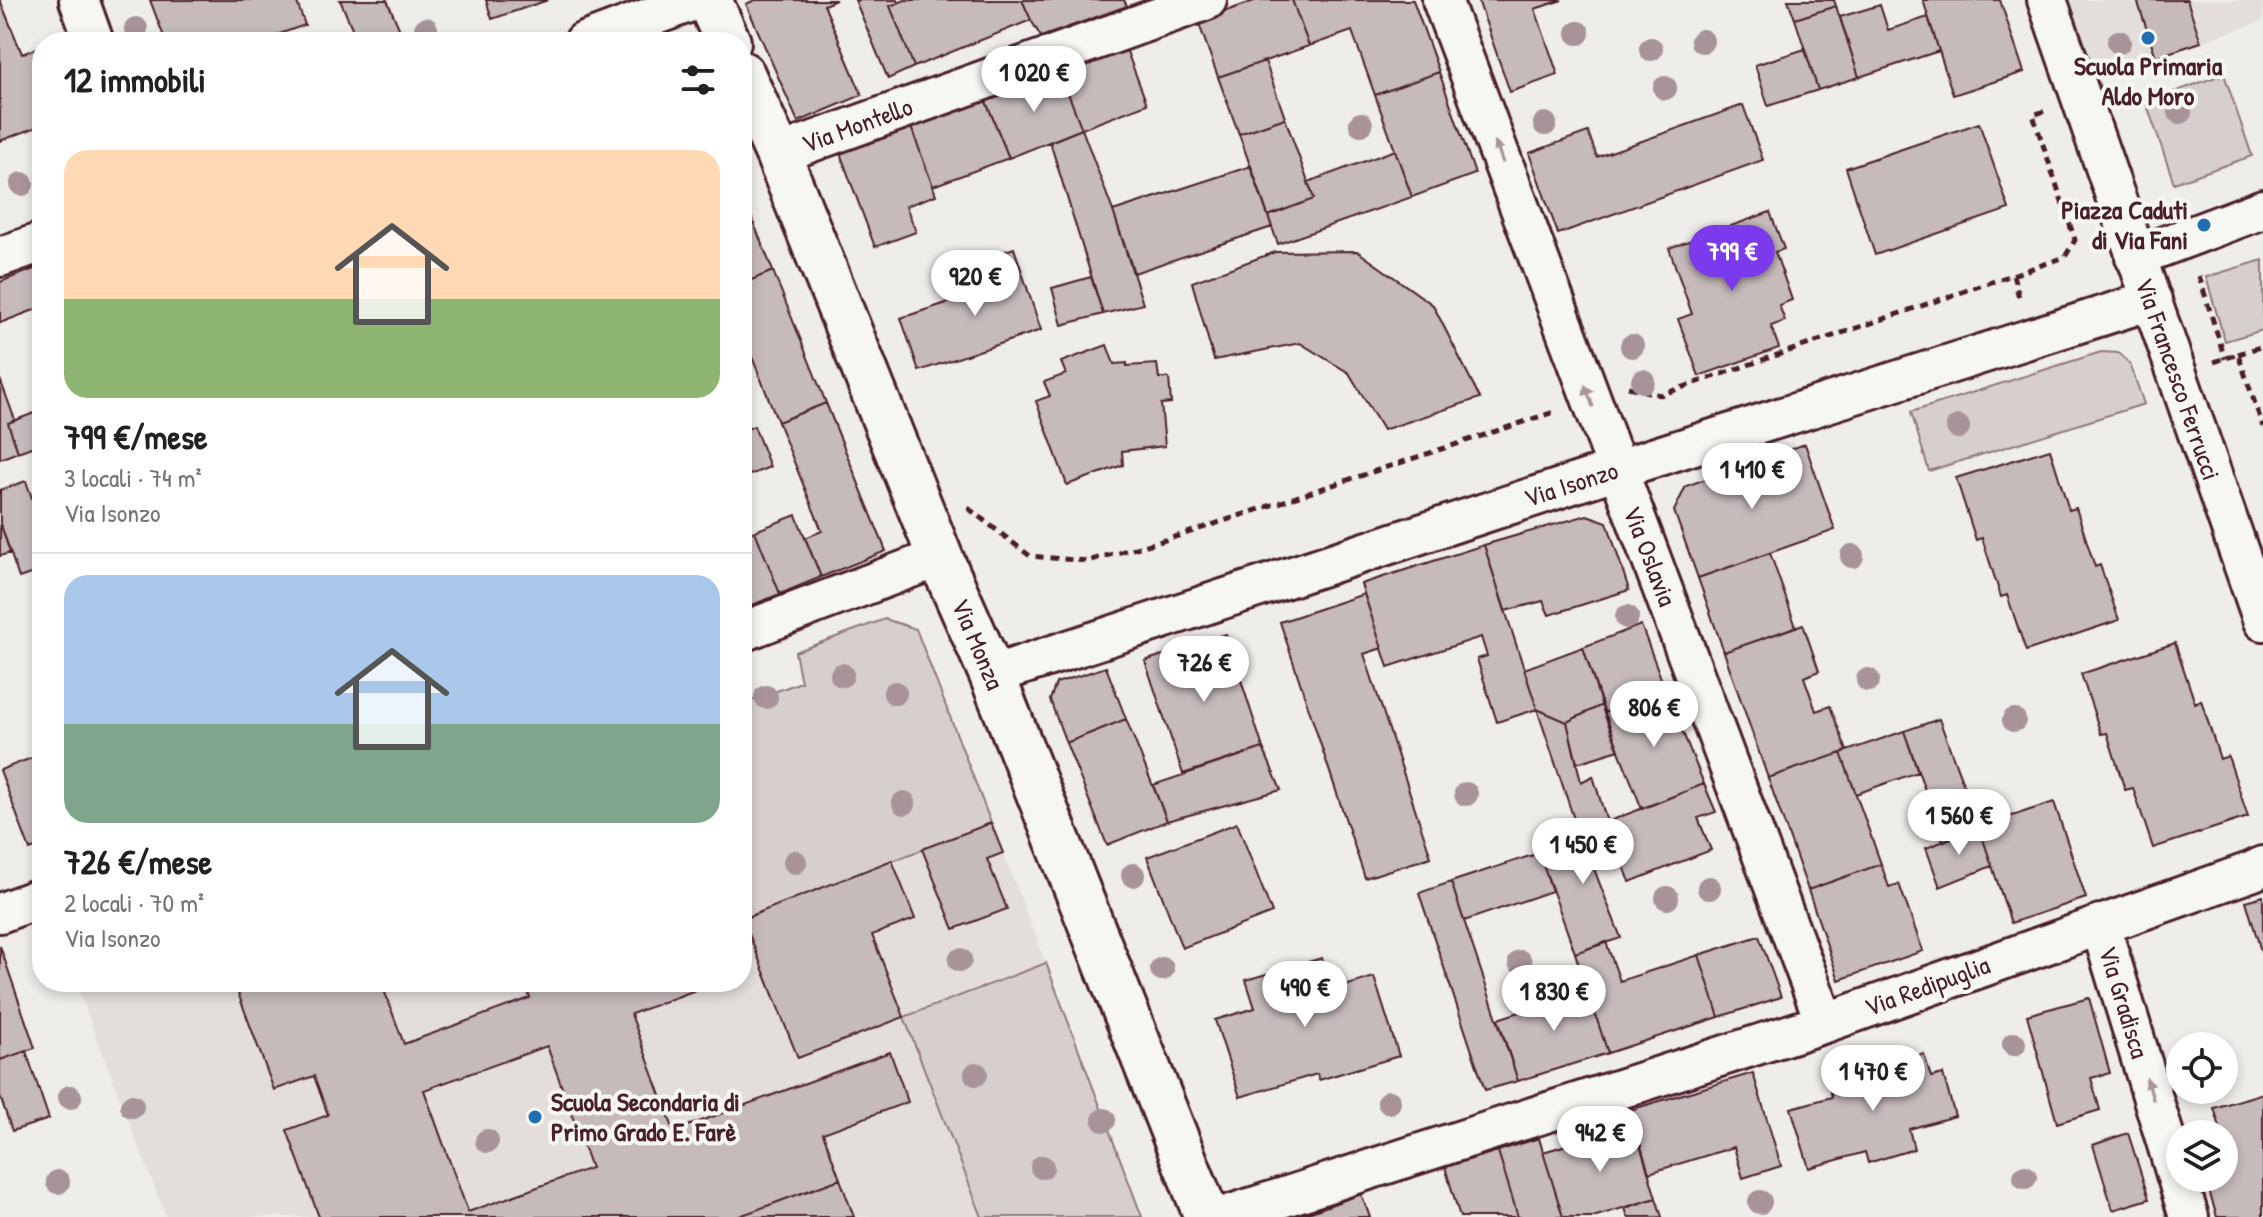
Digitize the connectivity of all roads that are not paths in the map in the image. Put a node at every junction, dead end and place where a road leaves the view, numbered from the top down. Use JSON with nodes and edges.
{"nodes":[{"id":1,"x":79,"y":0,"type":"edge"},
{"id":2,"x":696,"y":0,"type":"edge"},
{"id":3,"x":709,"y":0,"type":"edge"},
{"id":4,"x":1207,"y":0,"type":"edge"},
{"id":5,"x":1442,"y":0,"type":"edge"},
{"id":6,"x":2047,"y":0,"type":"edge"},
{"id":7,"x":90,"y":32,"type":"edge"},
{"id":8,"x":611,"y":32,"type":"edge"},
{"id":9,"x":723,"y":32,"type":"edge"},
{"id":10,"x":752,"y":96,"type":"edge"},
{"id":11,"x":778,"y":154,"type":"junction"},
{"id":12,"x":2263,"y":209,"type":"edge"},
{"id":13,"x":32,"y":246,"type":"edge"},
{"id":14,"x":0,"y":257,"type":"edge"},
{"id":15,"x":2135,"y":257,"type":"junction"},
{"id":16,"x":2152,"y":300,"type":"junction"},
{"id":17,"x":1618,"y":469,"type":"junction"},
{"id":18,"x":940,"y":557,"type":"junction"},
{"id":19,"x":2263,"y":621,"type":"edge"},
{"id":20,"x":752,"y":628,"type":"edge"},
{"id":21,"x":992,"y":675,"type":"junction"},
{"id":22,"x":2263,"y":866,"type":"edge"},
{"id":23,"x":32,"y":901,"type":"edge"},
{"id":24,"x":0,"y":913,"type":"edge"},
{"id":25,"x":2100,"y":924,"type":"junction"},
{"id":26,"x":1825,"y":1023,"type":"junction"},
{"id":27,"x":1207,"y":1217,"type":"edge"},
{"id":28,"x":1222,"y":1217,"type":"edge"},
{"id":29,"x":2189,"y":1217,"type":"edge"}],
"edges":[{"from":1,"to":7,"type":"street"},
{"from":2,"to":8,"type":"street"},
{"from":3,"to":9,"type":"street"},
{"from":4,"to":11,"type":"street","name":"Via Montello"},
{"from":17,"to":5,"type":"street","name":"Via Oslavia","one_way":true},
{"from":6,"to":15,"type":"street","name":"Via Francesco Ferrucci"},
{"from":10,"to":11,"type":"street","name":"Via Monza"},
{"from":11,"to":18,"type":"street","name":"Via Monza"},
{"from":12,"to":15,"type":"street"},
{"from":13,"to":14,"type":"street"},
{"from":15,"to":16,"type":"street","name":"Via Francesco Ferrucci"},
{"from":16,"to":17,"type":"street","name":"Via Isonzo"},
{"from":16,"to":19,"type":"street","name":"Via Francesco Ferrucci"},
{"from":17,"to":21,"type":"street","name":"Via Isonzo"},
{"from":17,"to":26,"type":"street","name":"Via Oslavia"},
{"from":18,"to":20,"type":"street"},
{"from":18,"to":21,"type":"street","name":"Via Monza"},
{"from":21,"to":27,"type":"street","name":"Via Monza"},
{"from":22,"to":25,"type":"street","name":"Via Redipuglia"},
{"from":23,"to":24,"type":"street"},
{"from":25,"to":26,"type":"street","name":"Via Redipuglia"},
{"from":29,"to":25,"type":"street","name":"Via Gradisca","one_way":true},
{"from":26,"to":28,"type":"street","name":"Via Redipuglia"}]}
